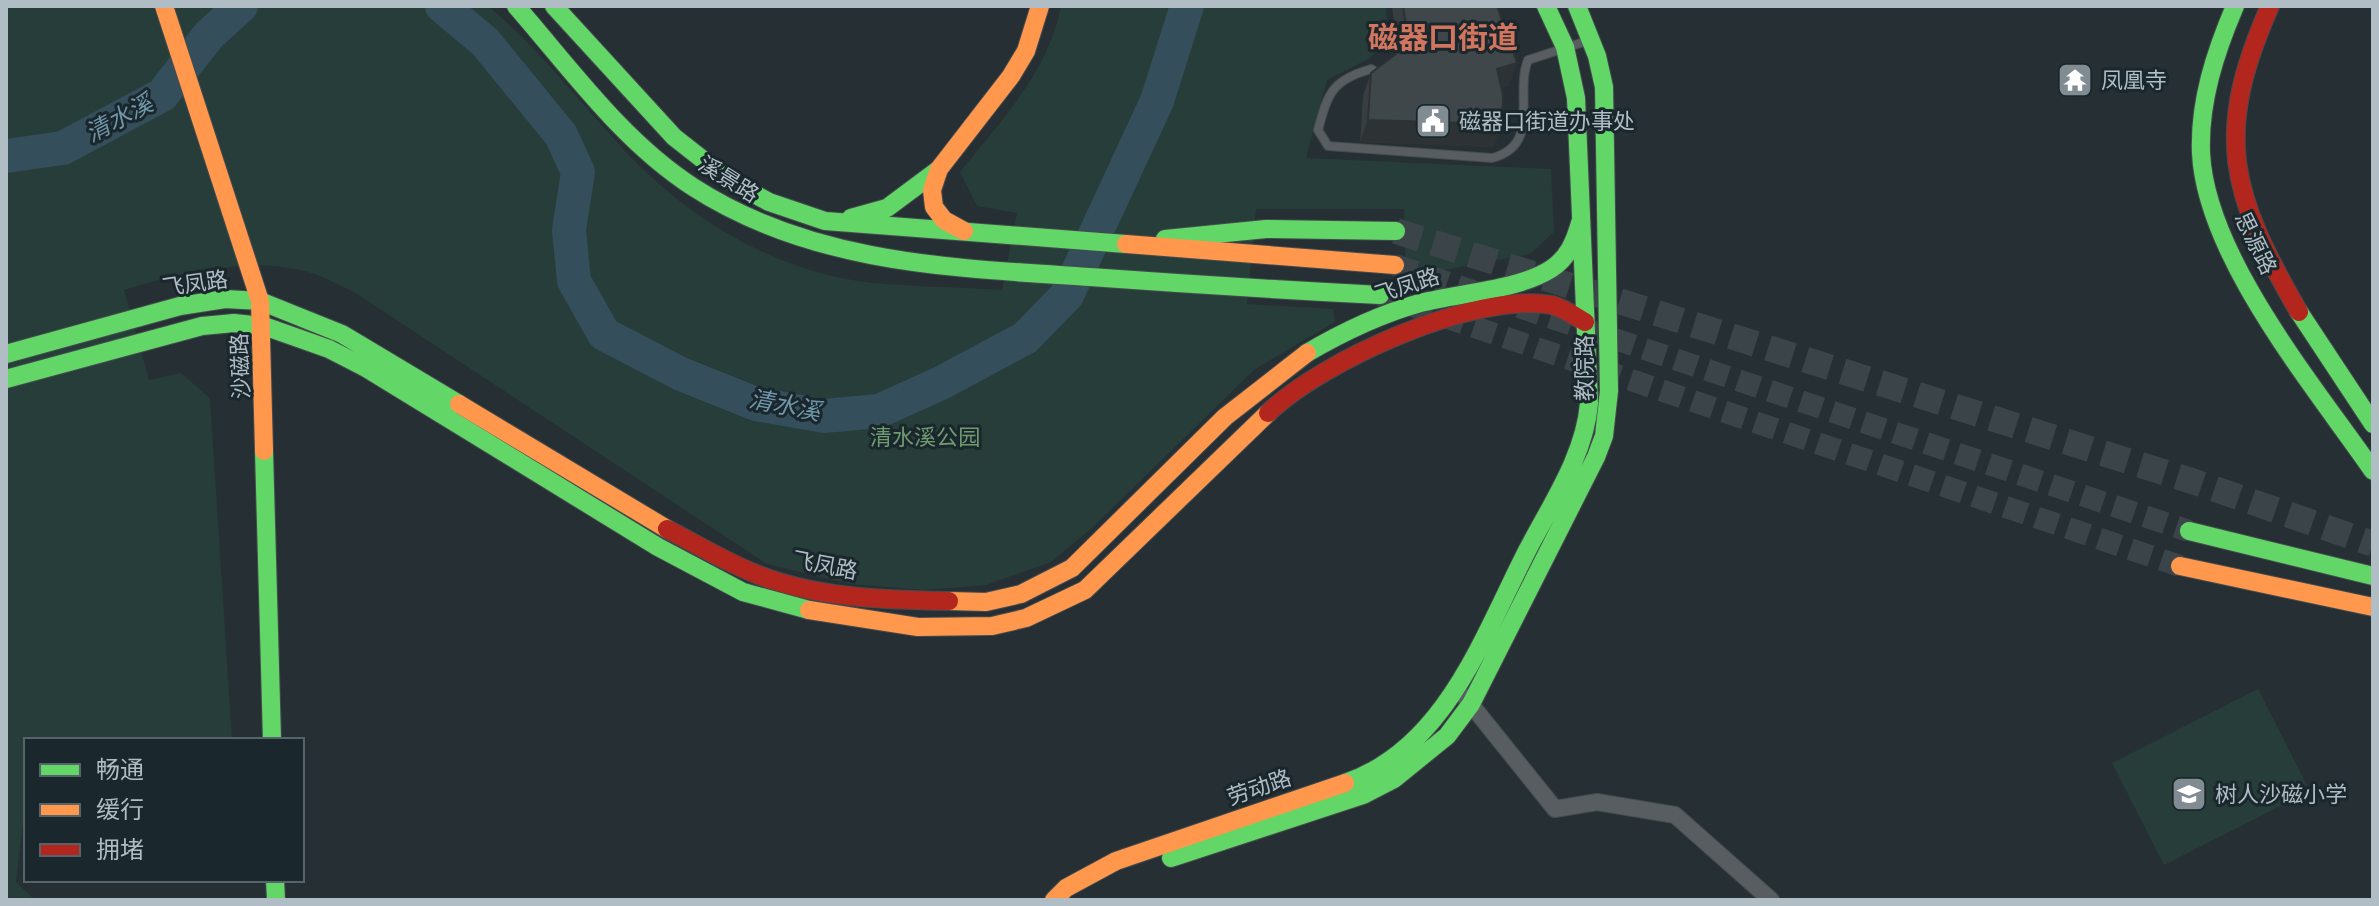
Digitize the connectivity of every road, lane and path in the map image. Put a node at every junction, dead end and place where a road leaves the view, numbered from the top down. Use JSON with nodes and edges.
{"nodes":[{"id":1,"x":164,"y":6,"type":"edge"},
{"id":2,"x":516,"y":6,"type":"edge"},
{"id":3,"x":554,"y":6,"type":"edge"},
{"id":4,"x":1040,"y":6,"type":"edge"},
{"id":5,"x":1546,"y":6,"type":"edge"},
{"id":6,"x":1577,"y":6,"type":"edge"},
{"id":7,"x":2235,"y":6,"type":"edge"},
{"id":8,"x":2270,"y":6,"type":"edge"},
{"id":9,"x":1592,"y":40,"type":"junction"},
{"id":10,"x":1565,"y":47,"type":"junction"},
{"id":11,"x":1384,"y":79,"type":"edge"},
{"id":12,"x":939,"y":169,"type":"junction"},
{"id":13,"x":825,"y":221,"type":"junction"},
{"id":14,"x":1580,"y":223,"type":"junction"},
{"id":15,"x":1396,"y":231,"type":"tunnel mouth"},
{"id":16,"x":972,"y":235,"type":"junction"},
{"id":17,"x":1108,"y":245,"type":"junction"},
{"id":18,"x":1395,"y":265,"type":"tunnel mouth"},
{"id":19,"x":1380,"y":295,"type":"tunnel mouth"},
{"id":20,"x":260,"y":301,"type":"junction"},
{"id":21,"x":1585,"y":322,"type":"junction"},
{"id":22,"x":263,"y":325,"type":"junction"},
{"id":23,"x":6,"y":354,"type":"edge"},
{"id":24,"x":6,"y":379,"type":"edge"},
{"id":25,"x":2373,"y":424,"type":"edge"},
{"id":26,"x":2373,"y":471,"type":"edge"},
{"id":27,"x":2189,"y":531,"type":"tunnel mouth"},
{"id":28,"x":2180,"y":566,"type":"tunnel mouth"},
{"id":29,"x":2373,"y":576,"type":"edge"},
{"id":30,"x":2373,"y":607,"type":"edge"},
{"id":31,"x":1465,"y":697,"type":"junction"},
{"id":32,"x":272,"y":738,"type":"edge"},
{"id":33,"x":1054,"y":900,"type":"edge"},
{"id":34,"x":1075,"y":900,"type":"edge"},
{"id":35,"x":1771,"y":900,"type":"edge"}],
"edges":[{"from":1,"to":20,"type":"main road","name":"沙磁路"},
{"from":2,"to":19,"type":"main road","name":"溪景路"},
{"from":3,"to":13,"type":"main road","name":"溪景路"},
{"from":4,"to":12,"type":"main road"},
{"from":5,"to":10,"type":"main road","name":"教院路"},
{"from":6,"to":9,"type":"main road","name":"教院路"},
{"from":7,"to":26,"type":"main road","name":"思源路"},
{"from":8,"to":25,"type":"main road","name":"思源路"},
{"from":9,"to":10,"type":"lane"},
{"from":9,"to":31,"type":"main road","name":"教院路"},
{"from":10,"to":11,"type":"lane"},
{"from":10,"to":14,"type":"main road","name":"教院路"},
{"from":12,"to":13,"type":"main road"},
{"from":12,"to":16,"type":"main road"},
{"from":13,"to":16,"type":"main road","name":"溪景路"},
{"from":14,"to":20,"type":"main road","name":"飞凤路"},
{"from":14,"to":21,"type":"main road","name":"教院路"},
{"from":15,"to":17,"type":"main road"},
{"from":16,"to":17,"type":"main road","name":"溪景路"},
{"from":17,"to":18,"type":"main road"},
{"from":20,"to":22,"type":"main road","name":"沙磁路"},
{"from":20,"to":23,"type":"main road","name":"飞凤路"},
{"from":21,"to":22,"type":"main road","name":"飞凤路"},
{"from":21,"to":31,"type":"main road","name":"教院路"},
{"from":22,"to":24,"type":"main road","name":"飞凤路"},
{"from":22,"to":32,"type":"main road","name":"沙磁路"},
{"from":27,"to":29,"type":"main road"},
{"from":28,"to":30,"type":"main road"},
{"from":31,"to":33,"type":"main road","name":"劳动路"},
{"from":31,"to":34,"type":"main road","name":"劳动路"},
{"from":31,"to":35,"type":"street"}]}
